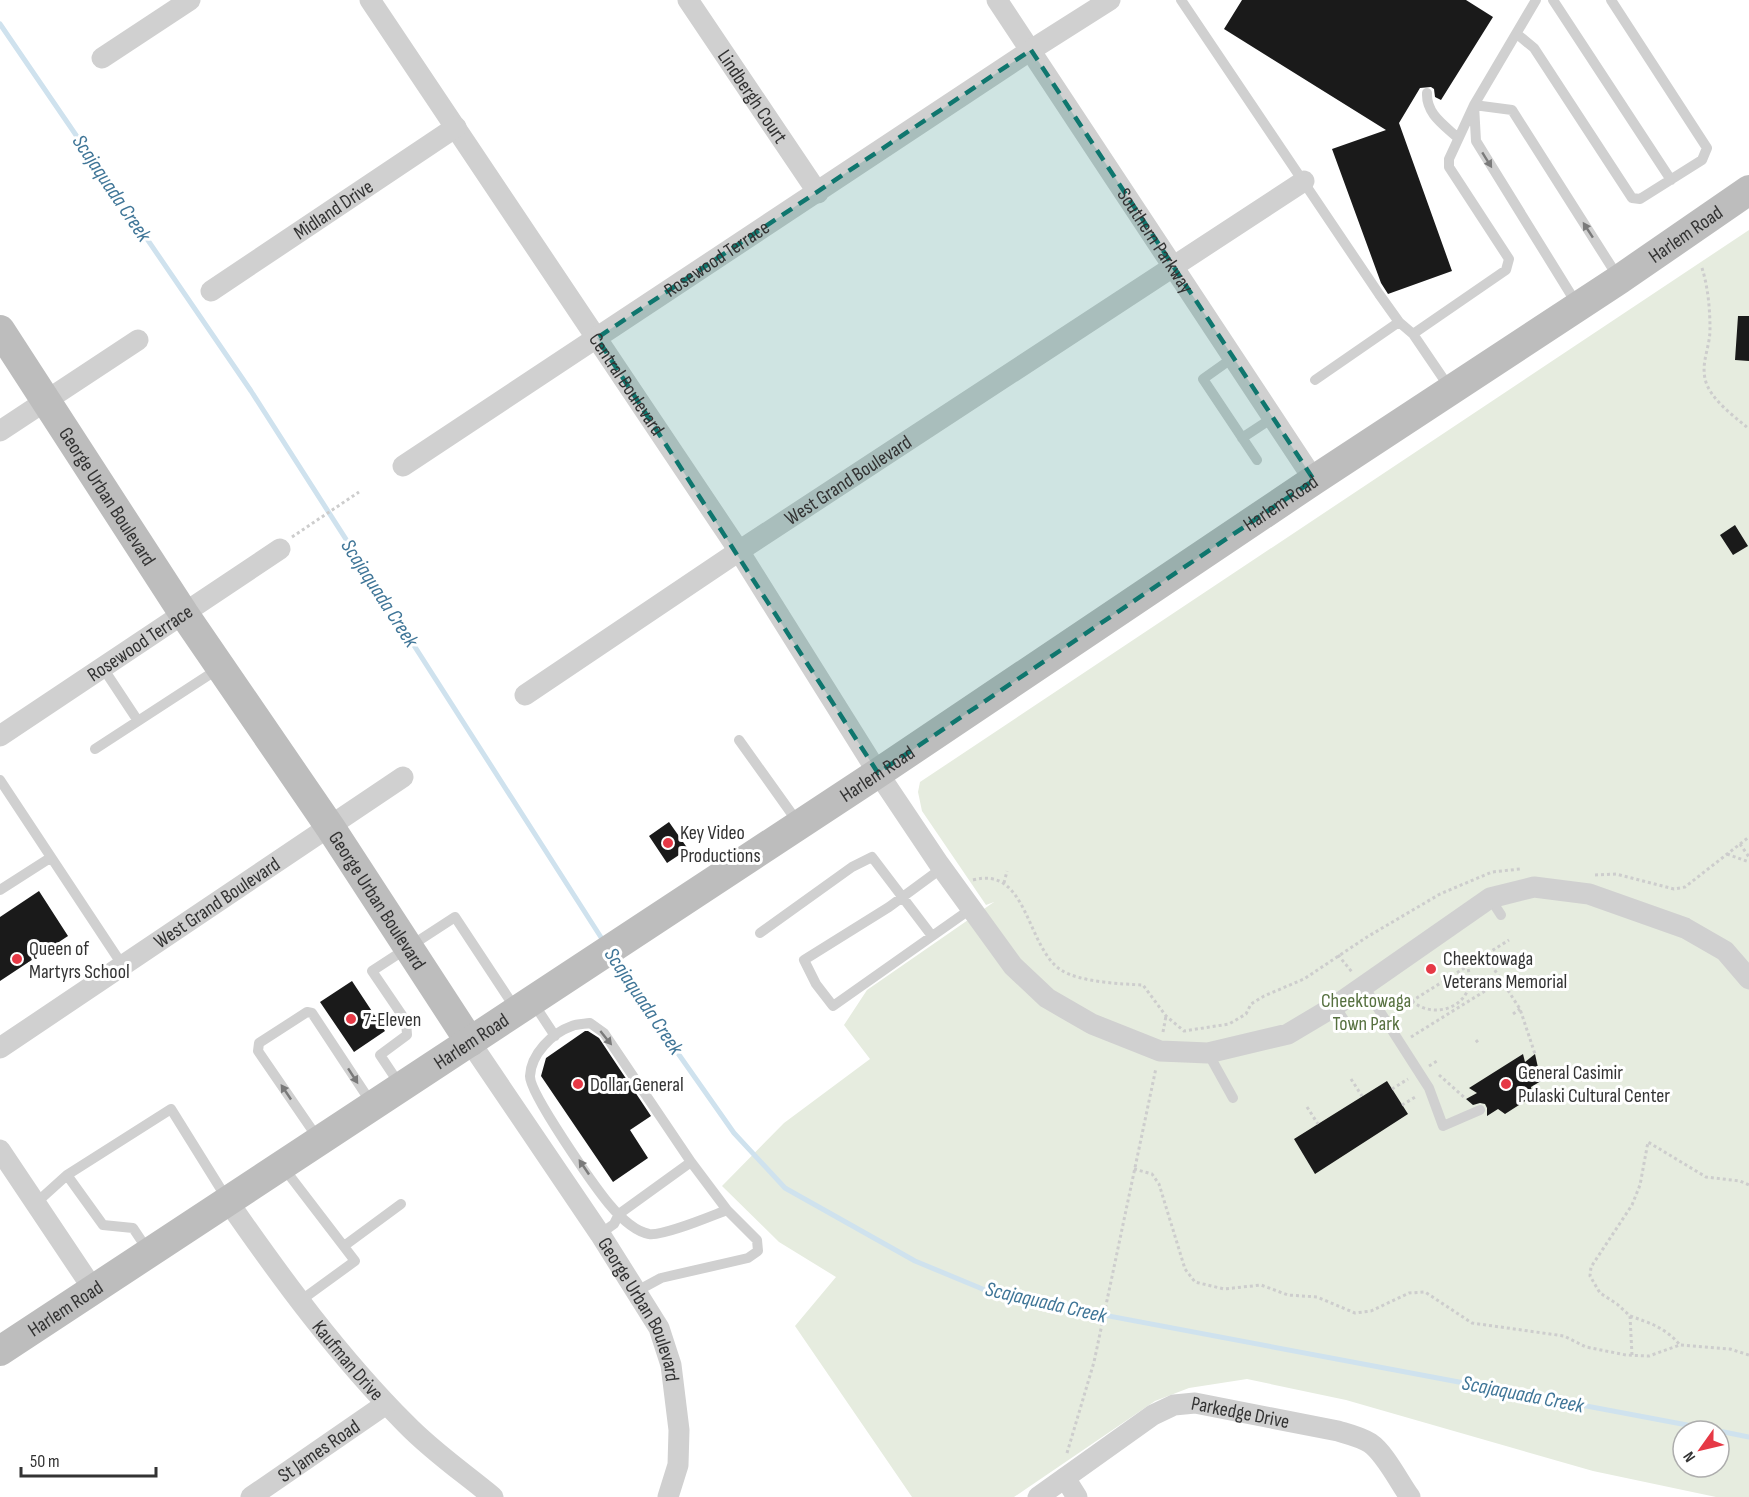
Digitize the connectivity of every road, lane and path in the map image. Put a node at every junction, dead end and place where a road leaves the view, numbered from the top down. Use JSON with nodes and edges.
{"nodes":[{"id":1,"x":190,"y":0,"type":"edge"},
{"id":2,"x":370,"y":0,"type":"edge"},
{"id":3,"x":688,"y":0,"type":"edge"},
{"id":4,"x":997,"y":0,"type":"edge"},
{"id":5,"x":1110,"y":0,"type":"edge"},
{"id":6,"x":1181,"y":0,"type":"edge"},
{"id":7,"x":1536,"y":0,"type":"edge"},
{"id":8,"x":1553,"y":0,"type":"edge"},
{"id":9,"x":1611,"y":0,"type":"edge"},
{"id":10,"x":1517,"y":34,"type":"junction"},
{"id":11,"x":1031,"y":50,"type":"junction"},
{"id":12,"x":102,"y":58,"type":"dead end"},
{"id":13,"x":1427,"y":93,"type":"dead end"},
{"id":14,"x":1474,"y":105,"type":"junction"},
{"id":15,"x":456,"y":127,"type":"junction"},
{"id":16,"x":1458,"y":138,"type":"junction"},
{"id":17,"x":1671,"y":180,"type":"junction"},
{"id":18,"x":1304,"y":181,"type":"junction"},
{"id":19,"x":1749,"y":190,"type":"edge"},
{"id":20,"x":818,"y":193,"type":"junction"},
{"id":21,"x":1173,"y":266,"type":"junction"},
{"id":22,"x":1702,"y":268,"type":"dead end"},
{"id":23,"x":1620,"y":279,"type":"junction"},
{"id":24,"x":211,"y":291,"type":"dead end"},
{"id":25,"x":1578,"y":307,"type":"junction"},
{"id":26,"x":1399,"y":322,"type":"junction"},
{"id":27,"x":0,"y":330,"type":"edge"},
{"id":28,"x":1413,"y":333,"type":"junction"},
{"id":29,"x":597,"y":338,"type":"junction"},
{"id":30,"x":138,"y":340,"type":"dead end"},
{"id":31,"x":1234,"y":357,"type":"junction"},
{"id":32,"x":1315,"y":380,"type":"dead end"},
{"id":33,"x":1451,"y":390,"type":"junction"},
{"id":34,"x":46,"y":401,"type":"junction"},
{"id":35,"x":1274,"y":417,"type":"junction"},
{"id":36,"x":1749,"y":429,"type":"edge"},
{"id":37,"x":0,"y":431,"type":"edge"},
{"id":38,"x":1242,"y":438,"type":"junction"},
{"id":39,"x":1257,"y":460,"type":"dead end"},
{"id":40,"x":403,"y":466,"type":"dead end"},
{"id":41,"x":1314,"y":480,"type":"junction"},
{"id":42,"x":359,"y":492,"type":"dead end"},
{"id":43,"x":285,"y":544,"type":"joint"},
{"id":44,"x":739,"y":552,"type":"junction"},
{"id":45,"x":184,"y":614,"type":"junction"},
{"id":46,"x":221,"y":667,"type":"junction"},
{"id":47,"x":103,"y":668,"type":"junction"},
{"id":48,"x":525,"y":695,"type":"dead end"},
{"id":49,"x":138,"y":721,"type":"junction"},
{"id":50,"x":0,"y":736,"type":"edge"},
{"id":51,"x":739,"y":740,"type":"dead end"},
{"id":52,"x":95,"y":749,"type":"dead end"},
{"id":53,"x":878,"y":773,"type":"junction"},
{"id":54,"x":404,"y":777,"type":"dead end"},
{"id":55,"x":0,"y":780,"type":"edge"},
{"id":56,"x":799,"y":824,"type":"junction"},
{"id":57,"x":330,"y":827,"type":"junction"},
{"id":58,"x":1749,"y":837,"type":"edge"},
{"id":59,"x":1740,"y":844,"type":"junction"},
{"id":60,"x":1727,"y":854,"type":"junction"},
{"id":61,"x":1749,"y":857,"type":"edge"},
{"id":62,"x":50,"y":858,"type":"junction"},
{"id":63,"x":1749,"y":862,"type":"edge"},
{"id":64,"x":942,"y":868,"type":"junction"},
{"id":65,"x":1526,"y":870,"type":"dead end"},
{"id":66,"x":1007,"y":871,"type":"dead end"},
{"id":67,"x":1586,"y":875,"type":"dead end"},
{"id":68,"x":1004,"y":883,"type":"junction"},
{"id":69,"x":958,"y":889,"type":"junction"},
{"id":70,"x":0,"y":890,"type":"edge"},
{"id":71,"x":903,"y":896,"type":"junction"},
{"id":72,"x":972,"y":909,"type":"junction"},
{"id":73,"x":760,"y":933,"type":"dead end"},
{"id":74,"x":932,"y":936,"type":"junction"},
{"id":75,"x":1509,"y":940,"type":"dead end"},
{"id":76,"x":408,"y":947,"type":"junction"},
{"id":77,"x":1485,"y":955,"type":"junction"},
{"id":78,"x":123,"y":966,"type":"junction"},
{"id":79,"x":1468,"y":966,"type":"junction"},
{"id":80,"x":1749,"y":979,"type":"edge"},
{"id":81,"x":1501,"y":981,"type":"junction"},
{"id":82,"x":1363,"y":985,"type":"junction"},
{"id":83,"x":1412,"y":1001,"type":"junction"},
{"id":84,"x":524,"y":1006,"type":"junction"},
{"id":85,"x":1335,"y":1006,"type":"junction"},
{"id":86,"x":1520,"y":1009,"type":"junction"},
{"id":87,"x":1513,"y":1014,"type":"dead end"},
{"id":88,"x":1166,"y":1016,"type":"junction"},
{"id":89,"x":1384,"y":1018,"type":"junction"},
{"id":90,"x":1348,"y":1026,"type":"dead end"},
{"id":91,"x":555,"y":1036,"type":"junction"},
{"id":92,"x":1476,"y":1040,"type":"dead end"},
{"id":93,"x":470,"y":1042,"type":"junction"},
{"id":94,"x":1401,"y":1044,"type":"junction"},
{"id":95,"x":1479,"y":1044,"type":"dead end"},
{"id":96,"x":0,"y":1048,"type":"edge"},
{"id":97,"x":1160,"y":1051,"type":"junction"},
{"id":98,"x":1208,"y":1053,"type":"junction"},
{"id":99,"x":1535,"y":1054,"type":"dead end"},
{"id":100,"x":1429,"y":1066,"type":"dead end"},
{"id":101,"x":1351,"y":1079,"type":"dead end"},
{"id":102,"x":401,"y":1087,"type":"junction"},
{"id":103,"x":1362,"y":1096,"type":"dead end"},
{"id":104,"x":1233,"y":1098,"type":"dead end"},
{"id":105,"x":1466,"y":1099,"type":"dead end"},
{"id":106,"x":373,"y":1106,"type":"junction"},
{"id":107,"x":1306,"y":1107,"type":"dead end"},
{"id":108,"x":1480,"y":1110,"type":"dead end"},
{"id":109,"x":1318,"y":1124,"type":"dead end"},
{"id":110,"x":319,"y":1140,"type":"junction"},
{"id":111,"x":0,"y":1150,"type":"edge"},
{"id":112,"x":691,"y":1162,"type":"junction"},
{"id":113,"x":281,"y":1165,"type":"junction"},
{"id":114,"x":1134,"y":1169,"type":"junction"},
{"id":115,"x":67,"y":1175,"type":"junction"},
{"id":116,"x":1749,"y":1185,"type":"edge"},
{"id":117,"x":227,"y":1200,"type":"junction"},
{"id":118,"x":36,"y":1203,"type":"junction"},
{"id":119,"x":401,"y":1204,"type":"dead end"},
{"id":120,"x":727,"y":1210,"type":"junction"},
{"id":121,"x":619,"y":1214,"type":"junction"},
{"id":122,"x":600,"y":1234,"type":"junction"},
{"id":123,"x":344,"y":1246,"type":"junction"},
{"id":124,"x":149,"y":1252,"type":"junction"},
{"id":125,"x":93,"y":1289,"type":"junction"},
{"id":126,"x":637,"y":1291,"type":"junction"},
{"id":127,"x":300,"y":1301,"type":"junction"},
{"id":128,"x":1630,"y":1316,"type":"junction"},
{"id":129,"x":1680,"y":1345,"type":"junction"},
{"id":130,"x":0,"y":1351,"type":"edge"},
{"id":131,"x":1632,"y":1355,"type":"junction"},
{"id":132,"x":1749,"y":1355,"type":"edge"},
{"id":133,"x":386,"y":1404,"type":"junction"},
{"id":134,"x":1065,"y":1478,"type":"junction"},
{"id":135,"x":251,"y":1497,"type":"edge"},
{"id":136,"x":493,"y":1497,"type":"edge"},
{"id":137,"x":668,"y":1497,"type":"edge"},
{"id":138,"x":1038,"y":1497,"type":"edge"},
{"id":139,"x":1077,"y":1497,"type":"edge"},
{"id":140,"x":1410,"y":1497,"type":"edge"}],
"edges":[{"from":1,"to":12,"type":"street"},
{"from":2,"to":15,"type":"street","name":"Central Boulevard"},
{"from":3,"to":20,"type":"street","name":"Lindbergh Court"},
{"from":4,"to":11,"type":"street","name":"Southern Parkway"},
{"from":5,"to":11,"type":"street","name":"Rosewood Terrace"},
{"from":6,"to":18,"type":"lane"},
{"from":7,"to":10,"type":"lane"},
{"from":8,"to":17,"type":"lane"},
{"from":9,"to":17,"type":"lane"},
{"from":10,"to":14,"type":"lane"},
{"from":10,"to":17,"type":"lane"},
{"from":11,"to":20,"type":"street","name":"Rosewood Terrace"},
{"from":11,"to":21,"type":"street","name":"Southern Parkway"},
{"from":13,"to":16,"type":"lane"},
{"from":14,"to":16,"type":"lane"},
{"from":23,"to":14,"type":"lane","one_way":true},
{"from":14,"to":25,"type":"lane","one_way":true},
{"from":15,"to":24,"type":"street","name":"Midland Drive"},
{"from":15,"to":29,"type":"street","name":"Central Boulevard"},
{"from":16,"to":28,"type":"lane"},
{"from":18,"to":21,"type":"street","name":"West Grand Boulevard"},
{"from":18,"to":26,"type":"lane"},
{"from":19,"to":23,"type":"main road","name":"Harlem Road"},
{"from":20,"to":29,"type":"street","name":"Rosewood Terrace"},
{"from":21,"to":31,"type":"street","name":"Southern Parkway"},
{"from":21,"to":44,"type":"street","name":"West Grand Boulevard"},
{"from":22,"to":36,"type":"path"},
{"from":23,"to":25,"type":"main road","name":"Harlem Road"},
{"from":25,"to":33,"type":"main road","name":"Harlem Road"},
{"from":26,"to":28,"type":"lane"},
{"from":26,"to":32,"type":"lane"},
{"from":27,"to":34,"type":"main road","name":"George Urban Boulevard"},
{"from":28,"to":33,"type":"lane"},
{"from":29,"to":40,"type":"street","name":"Rosewood Terrace"},
{"from":29,"to":44,"type":"street","name":"Central Boulevard"},
{"from":30,"to":34,"type":"street"},
{"from":31,"to":35,"type":"street","name":"Southern Parkway"},
{"from":31,"to":38,"type":"lane"},
{"from":33,"to":41,"type":"main road","name":"Harlem Road"},
{"from":34,"to":37,"type":"street"},
{"from":34,"to":45,"type":"main road","name":"George Urban Boulevard"},
{"from":35,"to":38,"type":"lane"},
{"from":35,"to":41,"type":"street","name":"Southern Parkway"},
{"from":38,"to":39,"type":"lane"},
{"from":41,"to":53,"type":"main road","name":"Harlem Road"},
{"from":42,"to":43,"type":"path"},
{"from":43,"to":45,"type":"street","name":"Rosewood Terrace"},
{"from":44,"to":48,"type":"street","name":"West Grand Boulevard"},
{"from":44,"to":53,"type":"street","name":"Central Boulevard"},
{"from":45,"to":46,"type":"main road","name":"George Urban Boulevard"},
{"from":45,"to":47,"type":"street","name":"Rosewood Terrace"},
{"from":46,"to":49,"type":"lane"},
{"from":46,"to":57,"type":"main road","name":"George Urban Boulevard"},
{"from":47,"to":49,"type":"lane"},
{"from":47,"to":50,"type":"street","name":"Rosewood Terrace"},
{"from":49,"to":52,"type":"lane"},
{"from":51,"to":56,"type":"lane"},
{"from":53,"to":56,"type":"main road","name":"Harlem Road"},
{"from":53,"to":64,"type":"street","name":"Central Boulevard"},
{"from":54,"to":57,"type":"street","name":"West Grand Boulevard"},
{"from":55,"to":62,"type":"lane"},
{"from":56,"to":84,"type":"main road","name":"Harlem Road"},
{"from":57,"to":76,"type":"main road","name":"George Urban Boulevard"},
{"from":57,"to":78,"type":"street","name":"West Grand Boulevard"},
{"from":58,"to":59,"type":"path"},
{"from":59,"to":60,"type":"path"},
{"from":59,"to":61,"type":"path"},
{"from":60,"to":63,"type":"path"},
{"from":60,"to":67,"type":"path"},
{"from":62,"to":70,"type":"lane"},
{"from":62,"to":78,"type":"lane"},
{"from":64,"to":69,"type":"street","name":"Central Boulevard"},
{"from":64,"to":71,"type":"lane"},
{"from":65,"to":88,"type":"path"},
{"from":66,"to":68,"type":"path"},
{"from":68,"to":69,"type":"path"},
{"from":68,"to":88,"type":"path"},
{"from":69,"to":72,"type":"street","name":"Central Boulevard"},
{"from":71,"to":73,"type":"lane"},
{"from":71,"to":74,"type":"lane"},
{"from":71,"to":74,"type":"lane"},
{"from":72,"to":74,"type":"lane"},
{"from":72,"to":97,"type":"street","name":"Central Boulevard"},
{"from":75,"to":77,"type":"path"},
{"from":76,"to":84,"type":"lane"},
{"from":76,"to":93,"type":"main road","name":"George Urban Boulevard"},
{"from":76,"to":102,"type":"lane"},
{"from":77,"to":79,"type":"path"},
{"from":77,"to":81,"type":"path"},
{"from":78,"to":96,"type":"street","name":"West Grand Boulevard"},
{"from":79,"to":83,"type":"path"},
{"from":79,"to":83,"type":"path"},
{"from":80,"to":82,"type":"street","name":"Central Boulevard"},
{"from":81,"to":86,"type":"path"},
{"from":81,"to":94,"type":"path"},
{"from":82,"to":85,"type":"street","name":"Central Boulevard"},
{"from":82,"to":89,"type":"lane"},
{"from":83,"to":89,"type":"path"},
{"from":84,"to":91,"type":"lane"},
{"from":84,"to":93,"type":"main road","name":"Harlem Road"},
{"from":85,"to":90,"type":"lane"},
{"from":85,"to":98,"type":"street","name":"Central Boulevard"},
{"from":86,"to":87,"type":"path"},
{"from":86,"to":99,"type":"path"},
{"from":88,"to":97,"type":"path"},
{"from":89,"to":94,"type":"lane"},
{"from":91,"to":112,"type":"lane","one_way":true},
{"from":121,"to":91,"type":"lane","one_way":true},
{"from":92,"to":95,"type":"path"},
{"from":93,"to":102,"type":"main road","name":"Harlem Road"},
{"from":93,"to":122,"type":"street","name":"George Urban Boulevard"},
{"from":94,"to":108,"type":"lane"},
{"from":97,"to":98,"type":"street","name":"Central Boulevard"},
{"from":97,"to":114,"type":"path"},
{"from":98,"to":104,"type":"lane"},
{"from":100,"to":105,"type":"path"},
{"from":101,"to":103,"type":"path"},
{"from":102,"to":106,"type":"main road","name":"Harlem Road"},
{"from":106,"to":110,"type":"main road","name":"Harlem Road"},
{"from":110,"to":106,"type":"lane","one_way":true},
{"from":107,"to":109,"type":"path"},
{"from":110,"to":113,"type":"main road","name":"Harlem Road"},
{"from":111,"to":118,"type":"street"},
{"from":112,"to":120,"type":"lane"},
{"from":112,"to":121,"type":"lane"},
{"from":113,"to":117,"type":"main road","name":"Harlem Road"},
{"from":113,"to":123,"type":"lane"},
{"from":114,"to":131,"type":"path"},
{"from":114,"to":134,"type":"path"},
{"from":115,"to":117,"type":"lane"},
{"from":115,"to":118,"type":"lane"},
{"from":115,"to":124,"type":"lane"},
{"from":116,"to":128,"type":"path"},
{"from":117,"to":124,"type":"main road","name":"Harlem Road"},
{"from":117,"to":127,"type":"street","name":"Kaufman Drive"},
{"from":118,"to":125,"type":"street"},
{"from":119,"to":123,"type":"lane"},
{"from":120,"to":121,"type":"lane"},
{"from":120,"to":126,"type":"lane"},
{"from":121,"to":122,"type":"lane"},
{"from":122,"to":126,"type":"street","name":"George Urban Boulevard"},
{"from":123,"to":127,"type":"lane"},
{"from":124,"to":125,"type":"main road","name":"Harlem Road"},
{"from":125,"to":130,"type":"main road","name":"Harlem Road"},
{"from":126,"to":137,"type":"street","name":"George Urban Boulevard"},
{"from":127,"to":133,"type":"street","name":"Kaufman Drive"},
{"from":128,"to":129,"type":"path"},
{"from":128,"to":131,"type":"path"},
{"from":129,"to":131,"type":"path"},
{"from":129,"to":132,"type":"path"},
{"from":133,"to":135,"type":"street","name":"St James Road"},
{"from":133,"to":136,"type":"street","name":"Kaufman Drive"},
{"from":134,"to":138,"type":"street"},
{"from":134,"to":139,"type":"street"},
{"from":134,"to":140,"type":"street","name":"Parkedge Drive"}]}
